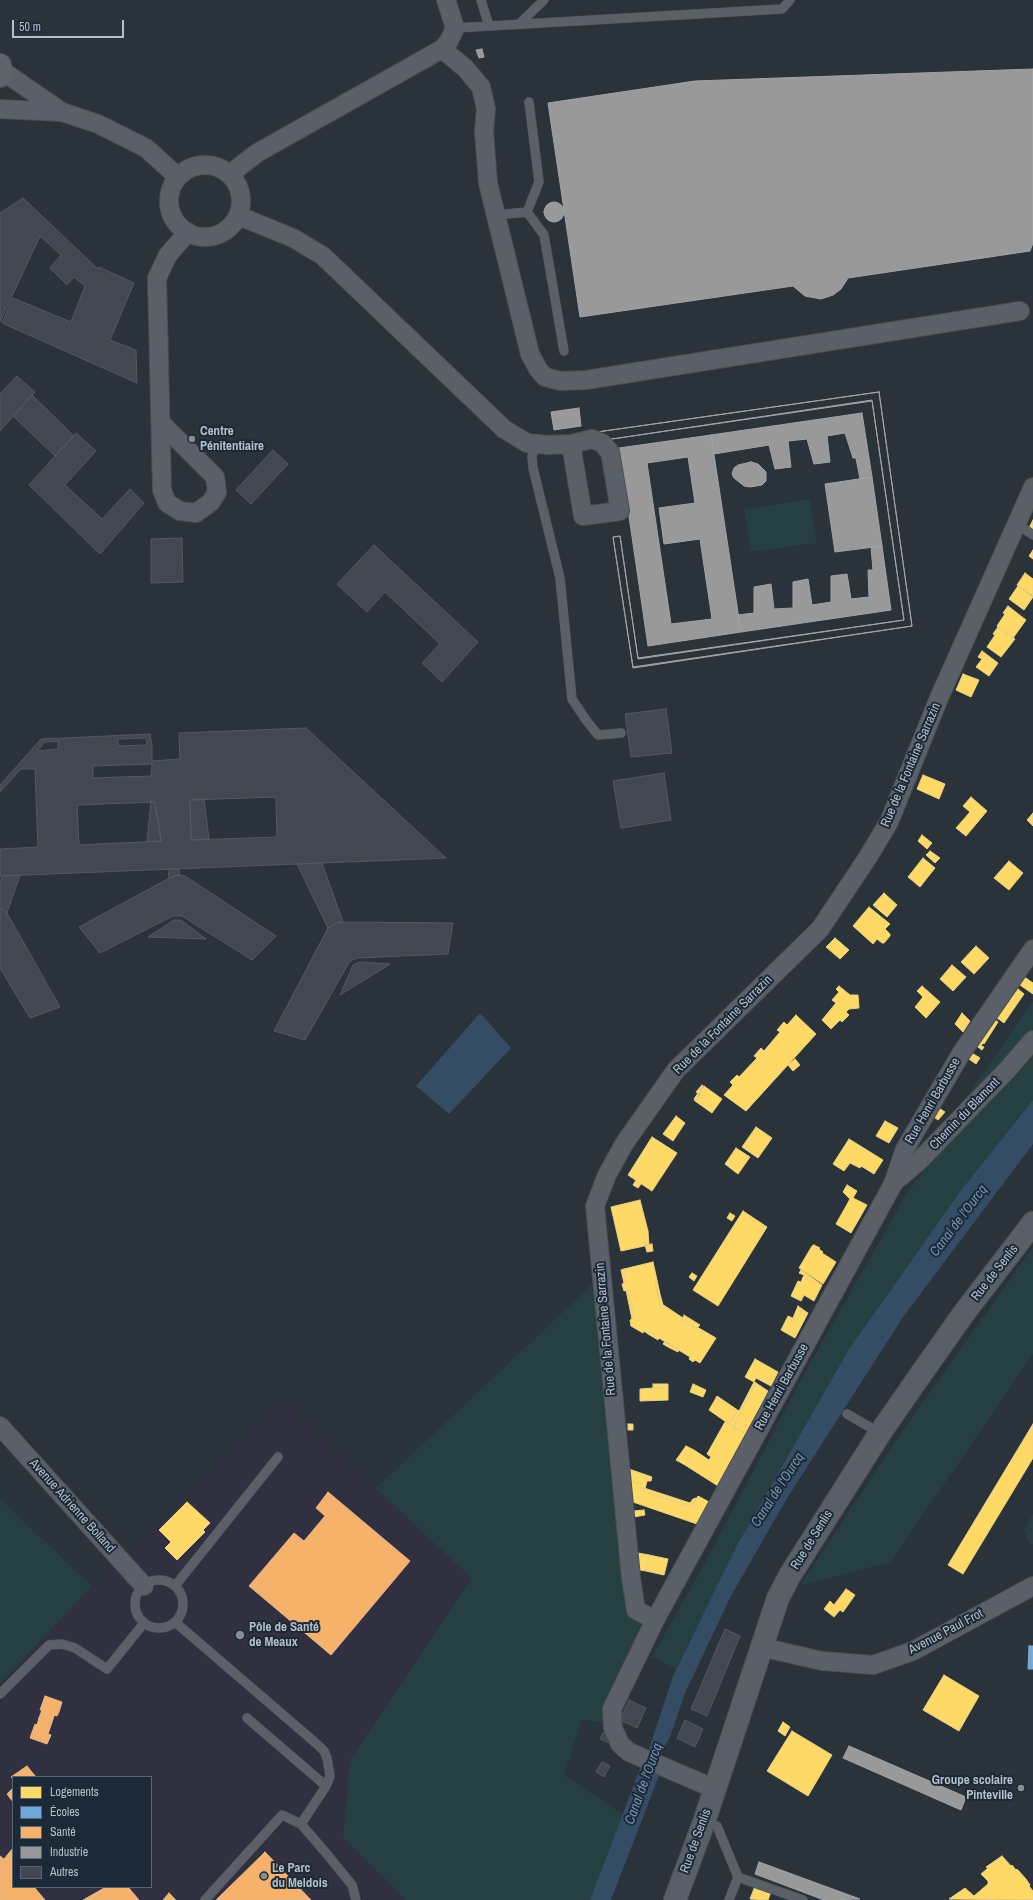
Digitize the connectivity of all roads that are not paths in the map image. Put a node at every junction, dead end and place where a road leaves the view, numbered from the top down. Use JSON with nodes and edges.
{"nodes":[{"id":1,"x":446,"y":0,"type":"edge"},
{"id":2,"x":481,"y":0,"type":"edge"},
{"id":3,"x":544,"y":0,"type":"edge"},
{"id":4,"x":790,"y":0,"type":"edge"},
{"id":5,"x":519,"y":24,"type":"junction"},
{"id":6,"x":489,"y":26,"type":"junction"},
{"id":7,"x":455,"y":28,"type":"junction"},
{"id":8,"x":442,"y":49,"type":"junction"},
{"id":9,"x":0,"y":70,"type":"edge"},
{"id":10,"x":529,"y":102,"type":"dead end"},
{"id":11,"x":0,"y":109,"type":"edge"},
{"id":12,"x":62,"y":112,"type":"junction"},
{"id":13,"x":230,"y":174,"type":"junction"},
{"id":14,"x":178,"y":177,"type":"junction"},
{"id":15,"x":527,"y":212,"type":"junction"},
{"id":16,"x":496,"y":215,"type":"junction"},
{"id":17,"x":239,"y":216,"type":"junction"},
{"id":18,"x":188,"y":232,"type":"junction"},
{"id":19,"x":1020,"y":311,"type":"dead end"},
{"id":20,"x":564,"y":351,"type":"dead end"},
{"id":21,"x":161,"y":423,"type":"junction"},
{"id":22,"x":537,"y":444,"type":"junction"},
{"id":23,"x":571,"y":444,"type":"dead end"},
{"id":24,"x":1033,"y":486,"type":"edge"},
{"id":25,"x":1017,"y":524,"type":"junction"},
{"id":26,"x":1033,"y":534,"type":"edge"},
{"id":27,"x":621,"y":733,"type":"dead end"},
{"id":28,"x":1033,"y":949,"type":"edge"},
{"id":29,"x":1033,"y":1040,"type":"edge"},
{"id":30,"x":893,"y":1184,"type":"junction"},
{"id":31,"x":1033,"y":1223,"type":"edge"},
{"id":32,"x":847,"y":1414,"type":"dead end"},
{"id":33,"x":0,"y":1426,"type":"edge"},
{"id":34,"x":880,"y":1433,"type":"junction"},
{"id":35,"x":278,"y":1457,"type":"dead end"},
{"id":36,"x":144,"y":1586,"type":"junction"},
{"id":37,"x":175,"y":1586,"type":"junction"},
{"id":38,"x":1033,"y":1586,"type":"edge"},
{"id":39,"x":655,"y":1620,"type":"junction"},
{"id":40,"x":175,"y":1622,"type":"junction"},
{"id":41,"x":144,"y":1623,"type":"junction"},
{"id":42,"x":761,"y":1647,"type":"junction"},
{"id":43,"x":0,"y":1694,"type":"edge"},
{"id":44,"x":247,"y":1718,"type":"dead end"},
{"id":45,"x":326,"y":1786,"type":"junction"},
{"id":46,"x":715,"y":1789,"type":"junction"},
{"id":47,"x":704,"y":1822,"type":"junction"},
{"id":48,"x":301,"y":1824,"type":"junction"},
{"id":49,"x":738,"y":1877,"type":"junction"},
{"id":50,"x":205,"y":1900,"type":"edge"},
{"id":51,"x":356,"y":1900,"type":"edge"},
{"id":52,"x":675,"y":1900,"type":"edge"},
{"id":53,"x":729,"y":1900,"type":"edge"},
{"id":54,"x":803,"y":1900,"type":"edge"}],
"edges":[{"from":1,"to":7,"type":"street"},
{"from":2,"to":6,"type":"lane"},
{"from":3,"to":5,"type":"lane"},
{"from":4,"to":5,"type":"lane"},
{"from":5,"to":6,"type":"lane"},
{"from":6,"to":7,"type":"lane"},
{"from":7,"to":8,"type":"street"},
{"from":8,"to":13,"type":"street"},
{"from":8,"to":16,"type":"street"},
{"from":9,"to":12,"type":"street"},
{"from":10,"to":15,"type":"lane"},
{"from":11,"to":12,"type":"street"},
{"from":12,"to":14,"type":"street"},
{"from":13,"to":14,"type":"street"},
{"from":13,"to":17,"type":"street"},
{"from":14,"to":18,"type":"street"},
{"from":15,"to":16,"type":"lane"},
{"from":15,"to":20,"type":"lane"},
{"from":16,"to":19,"type":"street"},
{"from":17,"to":18,"type":"street"},
{"from":17,"to":22,"type":"street"},
{"from":18,"to":21,"type":"street"},
{"from":21,"to":21,"type":"street"},
{"from":22,"to":23,"type":"street"},
{"from":22,"to":27,"type":"lane"},
{"from":24,"to":25,"type":"street","name":"Rue de la Fontaine Sarrazin"},
{"from":25,"to":26,"type":"lane"},
{"from":25,"to":39,"type":"street","name":"Rue de la Fontaine Sarrazin"},
{"from":28,"to":30,"type":"street","name":"Rue Henri Barbusse"},
{"from":29,"to":30,"type":"street","name":"Chemin du Blamont"},
{"from":30,"to":39,"type":"street","name":"Rue Henri Barbusse"},
{"from":31,"to":34,"type":"main road","name":"Rue de Senlis"},
{"from":32,"to":34,"type":"lane"},
{"from":33,"to":36,"type":"street","name":"Avenue Adrienne Bolland"},
{"from":34,"to":42,"type":"main road","name":"Rue de Senlis"},
{"from":35,"to":37,"type":"lane"},
{"from":36,"to":37,"type":"lane"},
{"from":36,"to":41,"type":"lane"},
{"from":37,"to":40,"type":"lane"},
{"from":38,"to":42,"type":"street","name":"Avenue Paul Frot"},
{"from":39,"to":46,"type":"street","name":"Rue Henri Barbusse"},
{"from":40,"to":41,"type":"lane"},
{"from":40,"to":45,"type":"lane"},
{"from":41,"to":43,"type":"lane"},
{"from":42,"to":46,"type":"main road","name":"Rue de Senlis"},
{"from":44,"to":45,"type":"lane"},
{"from":45,"to":48,"type":"lane"},
{"from":46,"to":47,"type":"main road","name":"Rue de Senlis"},
{"from":47,"to":49,"type":"lane"},
{"from":47,"to":52,"type":"main road","name":"Rue de Senlis"},
{"from":48,"to":50,"type":"lane"},
{"from":48,"to":51,"type":"lane"},
{"from":49,"to":53,"type":"lane"},
{"from":49,"to":54,"type":"lane"}]}
